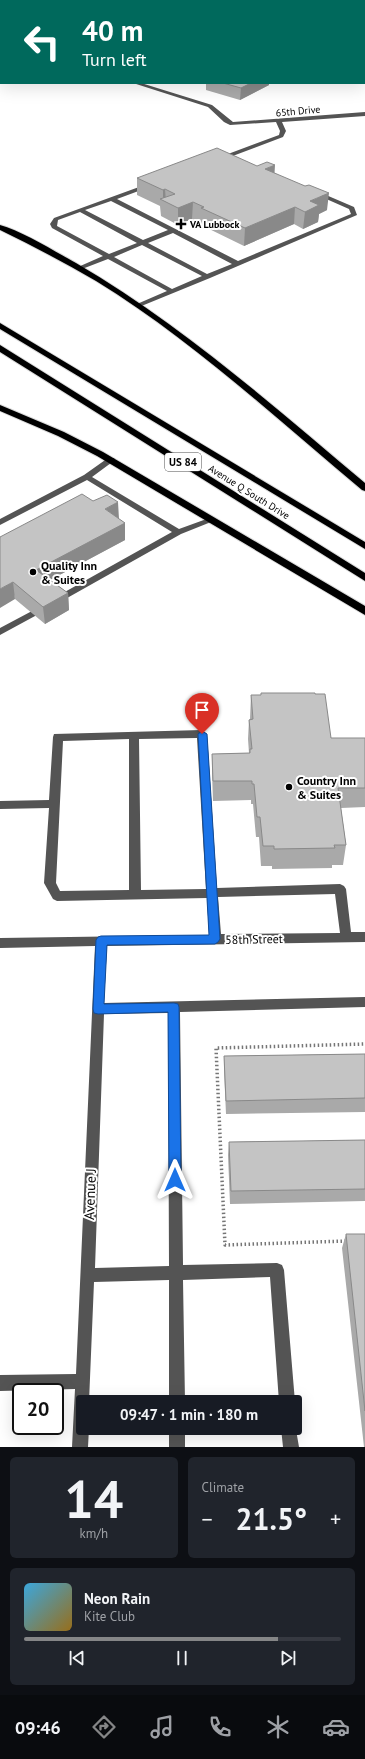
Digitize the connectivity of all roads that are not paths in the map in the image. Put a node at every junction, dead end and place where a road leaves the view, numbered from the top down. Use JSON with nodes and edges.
{"nodes":[{"id":1,"x":139,"y":84,"type":"edge"},
{"id":2,"x":365,"y":114,"type":"edge"},
{"id":3,"x":279,"y":122,"type":"junction"},
{"id":4,"x":230,"y":155,"type":"junction"},
{"id":5,"x":223,"y":158,"type":"edge"},
{"id":6,"x":238,"y":158,"type":"edge"},
{"id":7,"x":156,"y":182,"type":"edge"},
{"id":8,"x":309,"y":189,"type":"edge"},
{"id":9,"x":112,"y":199,"type":"junction"},
{"id":10,"x":80,"y":210,"type":"junction"},
{"id":11,"x":0,"y":228,"type":"edge"},
{"id":12,"x":174,"y":230,"type":"junction"},
{"id":13,"x":143,"y":242,"type":"junction"},
{"id":14,"x":108,"y":256,"type":"junction"},
{"id":15,"x":238,"y":264,"type":"junction"},
{"id":16,"x":80,"y":268,"type":"junction"},
{"id":17,"x":208,"y":277,"type":"junction"},
{"id":18,"x":172,"y":291,"type":"junction"},
{"id":19,"x":139,"y":305,"type":"junction"},
{"id":20,"x":0,"y":325,"type":"edge"},
{"id":21,"x":0,"y":348,"type":"edge"},
{"id":22,"x":0,"y":408,"type":"edge"},
{"id":23,"x":111,"y":460,"type":"junction"},
{"id":24,"x":87,"y":477,"type":"junction"},
{"id":25,"x":365,"y":488,"type":"edge"},
{"id":26,"x":212,"y":520,"type":"junction"},
{"id":27,"x":0,"y":522,"type":"edge"},
{"id":28,"x":178,"y":532,"type":"junction"},
{"id":29,"x":365,"y":546,"type":"edge"},
{"id":30,"x":365,"y":578,"type":"edge"},
{"id":31,"x":56,"y":600,"type":"edge"},
{"id":32,"x":365,"y":611,"type":"edge"},
{"id":33,"x":32,"y":614,"type":"edge"},
{"id":34,"x":0,"y":632,"type":"edge"},
{"id":35,"x":134,"y":736,"type":"junction"},
{"id":36,"x":54,"y":804,"type":"junction"},
{"id":37,"x":0,"y":805,"type":"edge"},
{"id":38,"x":212,"y":893,"type":"junction"},
{"id":39,"x":135,"y":895,"type":"junction"},
{"id":40,"x":346,"y":937,"type":"junction"},
{"id":41,"x":365,"y":937,"type":"edge"},
{"id":42,"x":215,"y":939,"type":"junction"},
{"id":43,"x":101,"y":940,"type":"junction"},
{"id":44,"x":0,"y":943,"type":"edge"},
{"id":45,"x":365,"y":1002,"type":"edge"},
{"id":46,"x":174,"y":1007,"type":"junction"},
{"id":47,"x":98,"y":1009,"type":"junction"},
{"id":48,"x":176,"y":1273,"type":"junction"},
{"id":49,"x":87,"y":1275,"type":"junction"},
{"id":50,"x":82,"y":1381,"type":"junction"},
{"id":51,"x":0,"y":1383,"type":"edge"},
{"id":52,"x":177,"y":1395,"type":"edge"},
{"id":53,"x":286,"y":1395,"type":"edge"},
{"id":54,"x":177,"y":1435,"type":"edge"},
{"id":55,"x":290,"y":1435,"type":"edge"},
{"id":56,"x":80,"y":1447,"type":"edge"},
{"id":57,"x":177,"y":1447,"type":"edge"},
{"id":58,"x":291,"y":1447,"type":"edge"}],
"edges":[{"from":1,"to":3,"type":"street","name":"65th Drive"},
{"from":2,"to":3,"type":"street","name":"65th Drive"},
{"from":3,"to":4,"type":"street"},
{"from":4,"to":5,"type":"street"},
{"from":4,"to":6,"type":"street"},
{"from":7,"to":9,"type":"street"},
{"from":8,"to":15,"type":"street"},
{"from":9,"to":10,"type":"street"},
{"from":9,"to":12,"type":"street"},
{"from":10,"to":13,"type":"street"},
{"from":10,"to":14,"type":"street"},
{"from":11,"to":16,"type":"highway"},
{"from":12,"to":13,"type":"street"},
{"from":12,"to":15,"type":"street"},
{"from":13,"to":14,"type":"street"},
{"from":13,"to":17,"type":"street"},
{"from":14,"to":16,"type":"street"},
{"from":14,"to":18,"type":"street"},
{"from":15,"to":17,"type":"street"},
{"from":16,"to":19,"type":"highway"},
{"from":17,"to":18,"type":"street"},
{"from":18,"to":19,"type":"street"},
{"from":19,"to":25,"type":"highway"},
{"from":20,"to":29,"type":"highway","name":"Avenue Q South Drive","number":"US 84"},
{"from":21,"to":30,"type":"highway","name":"Avenue Q South Drive","number":"US 84"},
{"from":22,"to":23,"type":"highway"},
{"from":23,"to":24,"type":"street"},
{"from":23,"to":26,"type":"highway"},
{"from":24,"to":27,"type":"street"},
{"from":24,"to":28,"type":"street"},
{"from":26,"to":28,"type":"street"},
{"from":26,"to":32,"type":"highway"},
{"from":28,"to":31,"type":"street"},
{"from":33,"to":34,"type":"street"},
{"from":35,"to":36,"type":"street"},
{"from":35,"to":38,"type":"street"},
{"from":35,"to":39,"type":"street"},
{"from":36,"to":37,"type":"street"},
{"from":36,"to":39,"type":"street"},
{"from":38,"to":39,"type":"street"},
{"from":38,"to":40,"type":"street"},
{"from":38,"to":42,"type":"street"},
{"from":40,"to":41,"type":"street","name":"58th Street"},
{"from":40,"to":42,"type":"street","name":"58th Street"},
{"from":42,"to":43,"type":"street","name":"58th Street"},
{"from":43,"to":44,"type":"street","name":"58th Street"},
{"from":43,"to":47,"type":"street","name":"Avenue J"},
{"from":45,"to":46,"type":"street"},
{"from":46,"to":47,"type":"street"},
{"from":46,"to":48,"type":"street"},
{"from":47,"to":49,"type":"street","name":"Avenue J"},
{"from":48,"to":49,"type":"street"},
{"from":48,"to":52,"type":"street"},
{"from":48,"to":53,"type":"street"},
{"from":49,"to":50,"type":"street","name":"Avenue J"},
{"from":50,"to":51,"type":"street"},
{"from":50,"to":56,"type":"street","name":"Avenue J"},
{"from":54,"to":57,"type":"street"},
{"from":55,"to":58,"type":"street"}]}
